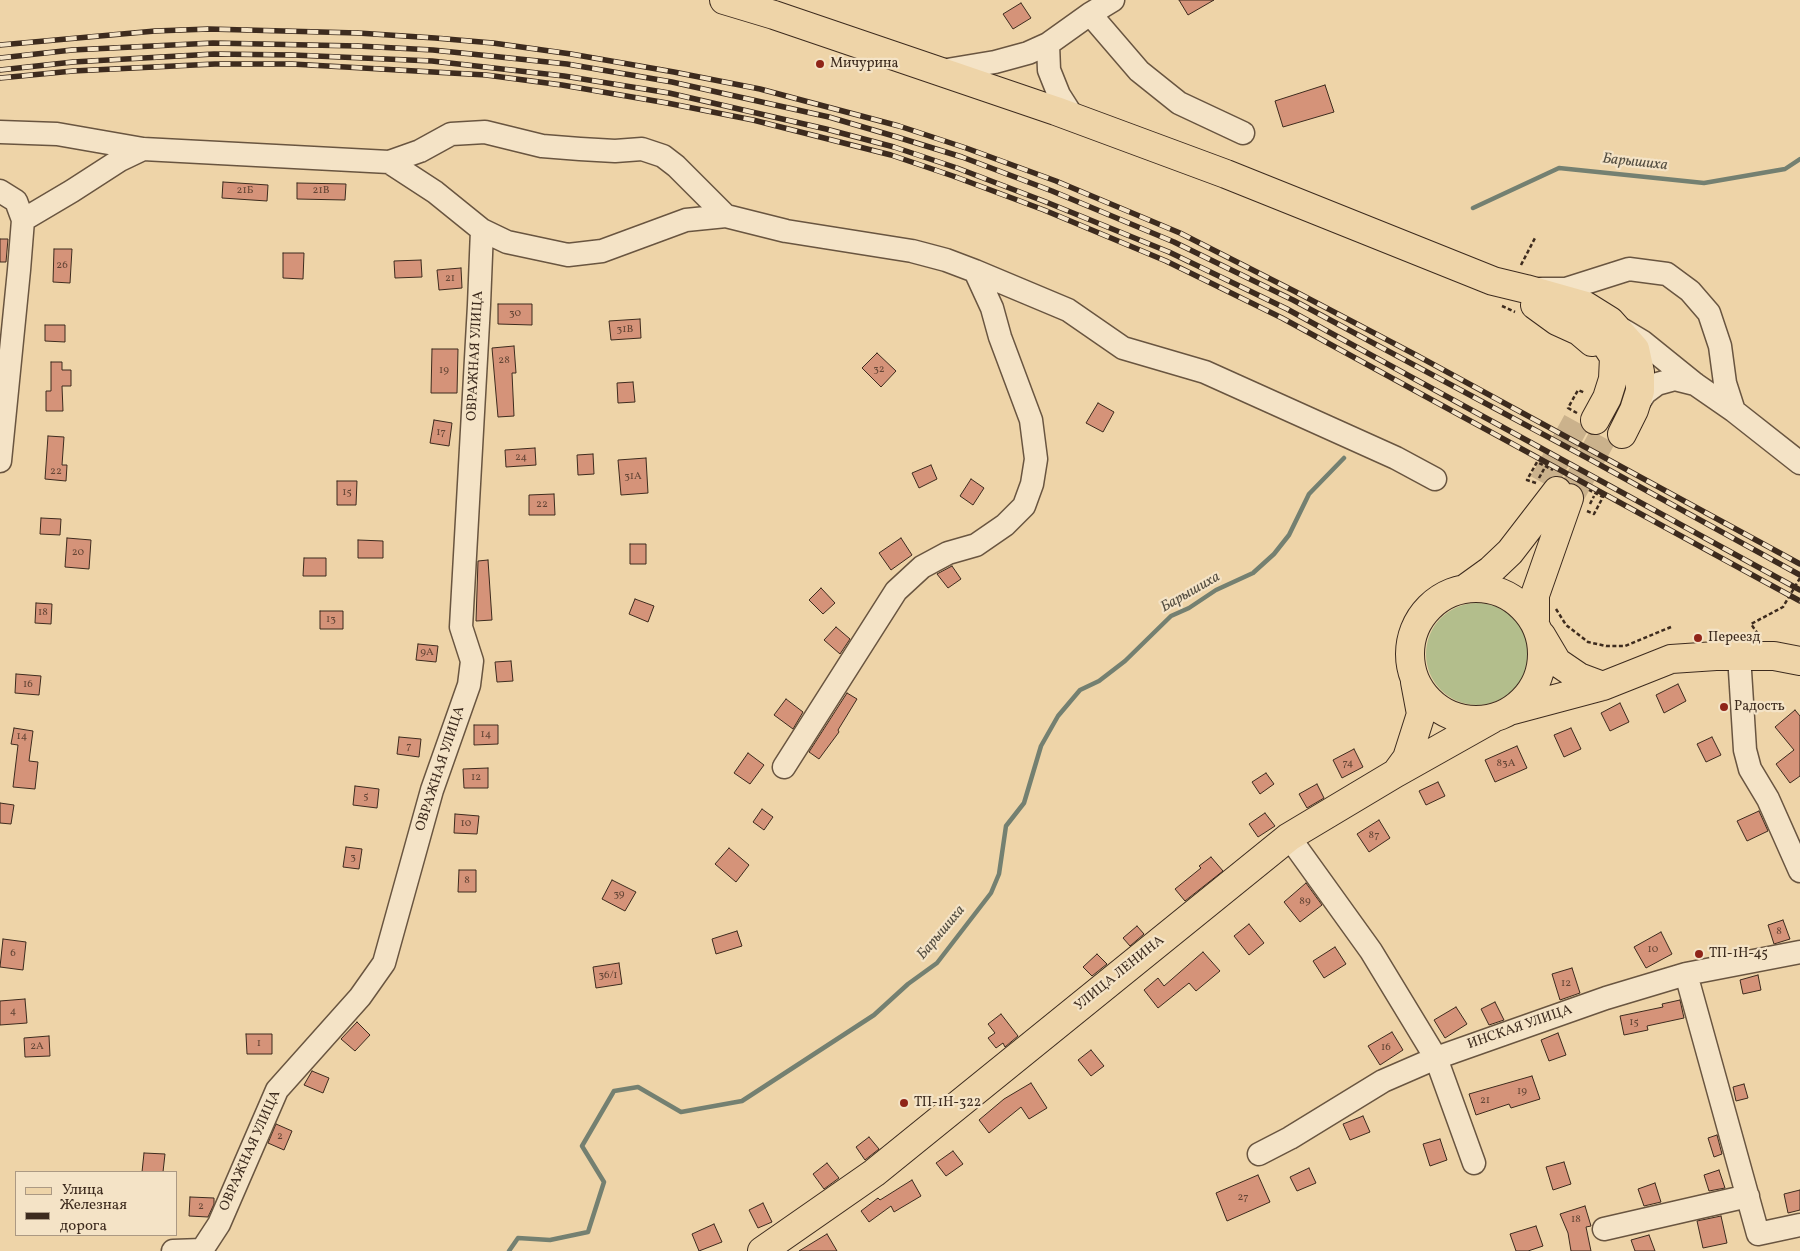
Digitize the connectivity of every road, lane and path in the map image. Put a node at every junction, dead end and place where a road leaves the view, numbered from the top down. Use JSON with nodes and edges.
{"nodes":[{"id":1,"x":724,"y":0,"type":"edge"},
{"id":2,"x":1112,"y":0,"type":"edge"},
{"id":3,"x":1090,"y":14,"type":"junction"},
{"id":4,"x":1048,"y":44,"type":"junction"},
{"id":5,"x":941,"y":71,"type":"junction"},
{"id":6,"x":1072,"y":117,"type":"junction"},
{"id":7,"x":0,"y":132,"type":"edge"},
{"id":8,"x":1243,"y":133,"type":"dead end"},
{"id":9,"x":143,"y":149,"type":"junction"},
{"id":10,"x":389,"y":162,"type":"junction"},
{"id":11,"x":0,"y":191,"type":"edge"},
{"id":12,"x":726,"y":216,"type":"junction"},
{"id":13,"x":23,"y":220,"type":"junction"},
{"id":14,"x":482,"y":230,"type":"junction"},
{"id":15,"x":1535,"y":238,"type":"dead end"},
{"id":16,"x":975,"y":271,"type":"junction"},
{"id":17,"x":1521,"y":288,"type":"junction"},
{"id":18,"x":1610,"y":321,"type":"junction"},
{"id":19,"x":1694,"y":384,"type":"junction"},
{"id":20,"x":1634,"y":410,"type":"junction"},
{"id":21,"x":1734,"y":411,"type":"junction"},
{"id":22,"x":0,"y":461,"type":"edge"},
{"id":23,"x":1800,"y":463,"type":"edge"},
{"id":24,"x":1435,"y":478,"type":"dead end"},
{"id":25,"x":1800,"y":578,"type":"edge"},
{"id":26,"x":1466,"y":588,"type":"junction"},
{"id":27,"x":1542,"y":618,"type":"junction"},
{"id":28,"x":1671,"y":627,"type":"dead end"},
{"id":29,"x":1728,"y":655,"type":"junction"},
{"id":30,"x":1774,"y":656,"type":"junction"},
{"id":31,"x":1800,"y":661,"type":"edge"},
{"id":32,"x":1415,"y":681,"type":"junction"},
{"id":33,"x":1603,"y":686,"type":"junction"},
{"id":34,"x":1502,"y":715,"type":"junction"},
{"id":35,"x":784,"y":767,"type":"dead end"},
{"id":36,"x":1396,"y":773,"type":"junction"},
{"id":37,"x":1289,"y":838,"type":"junction"},
{"id":38,"x":1800,"y":871,"type":"edge"},
{"id":39,"x":1800,"y":952,"type":"edge"},
{"id":40,"x":1686,"y":974,"type":"junction"},
{"id":41,"x":1436,"y":1058,"type":"junction"},
{"id":42,"x":1259,"y":1154,"type":"dead end"},
{"id":43,"x":1474,"y":1163,"type":"dead end"},
{"id":44,"x":1748,"y":1196,"type":"junction"},
{"id":45,"x":1800,"y":1225,"type":"edge"},
{"id":46,"x":1604,"y":1229,"type":"dead end"},
{"id":47,"x":173,"y":1251,"type":"edge"},
{"id":48,"x":202,"y":1251,"type":"edge"},
{"id":49,"x":762,"y":1251,"type":"edge"}],
"edges":[{"from":1,"to":5,"type":"main road"},
{"from":2,"to":3,"type":"street"},
{"from":3,"to":4,"type":"street"},
{"from":3,"to":8,"type":"street"},
{"from":4,"to":5,"type":"street"},
{"from":4,"to":6,"type":"street"},
{"from":5,"to":6,"type":"main road"},
{"from":6,"to":17,"type":"main road"},
{"from":7,"to":9,"type":"street"},
{"from":9,"to":10,"type":"street"},
{"from":9,"to":13,"type":"street"},
{"from":10,"to":12,"type":"street"},
{"from":10,"to":14,"type":"street"},
{"from":11,"to":13,"type":"street"},
{"from":12,"to":14,"type":"street"},
{"from":12,"to":16,"type":"street"},
{"from":13,"to":22,"type":"street"},
{"from":14,"to":48,"type":"street","name":"ОВРАЖНАЯ УЛИЦА"},
{"from":15,"to":17,"type":"path"},
{"from":16,"to":24,"type":"street"},
{"from":16,"to":35,"type":"street"},
{"from":17,"to":18,"type":"main road"},
{"from":17,"to":20,"type":"main road"},
{"from":17,"to":21,"type":"street"},
{"from":18,"to":19,"type":"street"},
{"from":18,"to":20,"type":"main road"},
{"from":19,"to":20,"type":"street"},
{"from":19,"to":21,"type":"street"},
{"from":21,"to":23,"type":"street"},
{"from":25,"to":30,"type":"path"},
{"from":26,"to":27,"type":"main road"},
{"from":26,"to":27,"type":"main road"},
{"from":26,"to":32,"type":"main road"},
{"from":27,"to":28,"type":"path"},
{"from":27,"to":33,"type":"main road"},
{"from":27,"to":34,"type":"main road"},
{"from":29,"to":30,"type":"main road","name":"УЛИЦА ЛЕНИНА"},
{"from":29,"to":33,"type":"main road","name":"УЛИЦА ЛЕНИНА"},
{"from":29,"to":38,"type":"street"},
{"from":30,"to":31,"type":"main road","name":"УЛИЦА ЛЕНИНА"},
{"from":32,"to":34,"type":"main road"},
{"from":32,"to":36,"type":"main road"},
{"from":33,"to":34,"type":"main road","name":"УЛИЦА ЛЕНИНА"},
{"from":34,"to":36,"type":"main road","name":"УЛИЦА ЛЕНИНА"},
{"from":36,"to":37,"type":"main road","name":"УЛИЦА ЛЕНИНА"},
{"from":37,"to":41,"type":"street"},
{"from":37,"to":49,"type":"main road","name":"УЛИЦА ЛЕНИНА"},
{"from":39,"to":40,"type":"street","name":"ИНСКАЯ УЛИЦА"},
{"from":40,"to":41,"type":"street","name":"ИНСКАЯ УЛИЦА"},
{"from":40,"to":44,"type":"street"},
{"from":41,"to":42,"type":"street","name":"ИНСКАЯ УЛИЦА"},
{"from":41,"to":43,"type":"street"},
{"from":44,"to":45,"type":"street"},
{"from":44,"to":46,"type":"street"},
{"from":47,"to":48,"type":"street"}]}
